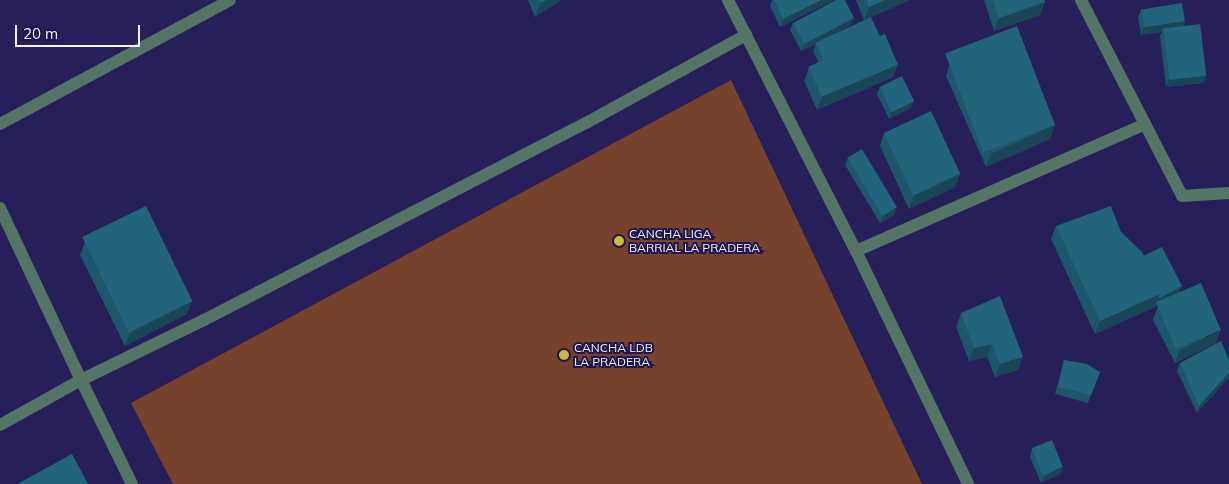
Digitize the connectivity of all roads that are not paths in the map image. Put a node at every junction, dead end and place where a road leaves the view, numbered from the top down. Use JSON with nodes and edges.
{"nodes":[{"id":1,"x":230,"y":0,"type":"edge"},
{"id":2,"x":728,"y":0,"type":"edge"},
{"id":3,"x":1081,"y":0,"type":"edge"},
{"id":4,"x":746,"y":34,"type":"junction"},
{"id":5,"x":0,"y":124,"type":"edge"},
{"id":6,"x":1145,"y":124,"type":"junction"},
{"id":7,"x":1229,"y":193,"type":"edge"},
{"id":8,"x":0,"y":208,"type":"edge"},
{"id":9,"x":856,"y":251,"type":"junction"},
{"id":10,"x":81,"y":380,"type":"junction"},
{"id":11,"x":0,"y":426,"type":"edge"},
{"id":12,"x":132,"y":484,"type":"edge"},
{"id":13,"x":968,"y":484,"type":"edge"}],
"edges":[{"from":1,"to":5,"type":"street"},
{"from":2,"to":4,"type":"street"},
{"from":3,"to":6,"type":"street"},
{"from":4,"to":9,"type":"street"},
{"from":4,"to":10,"type":"street"},
{"from":6,"to":7,"type":"street"},
{"from":6,"to":9,"type":"street"},
{"from":8,"to":10,"type":"street"},
{"from":9,"to":13,"type":"street"},
{"from":10,"to":11,"type":"street"},
{"from":10,"to":12,"type":"street"}]}
